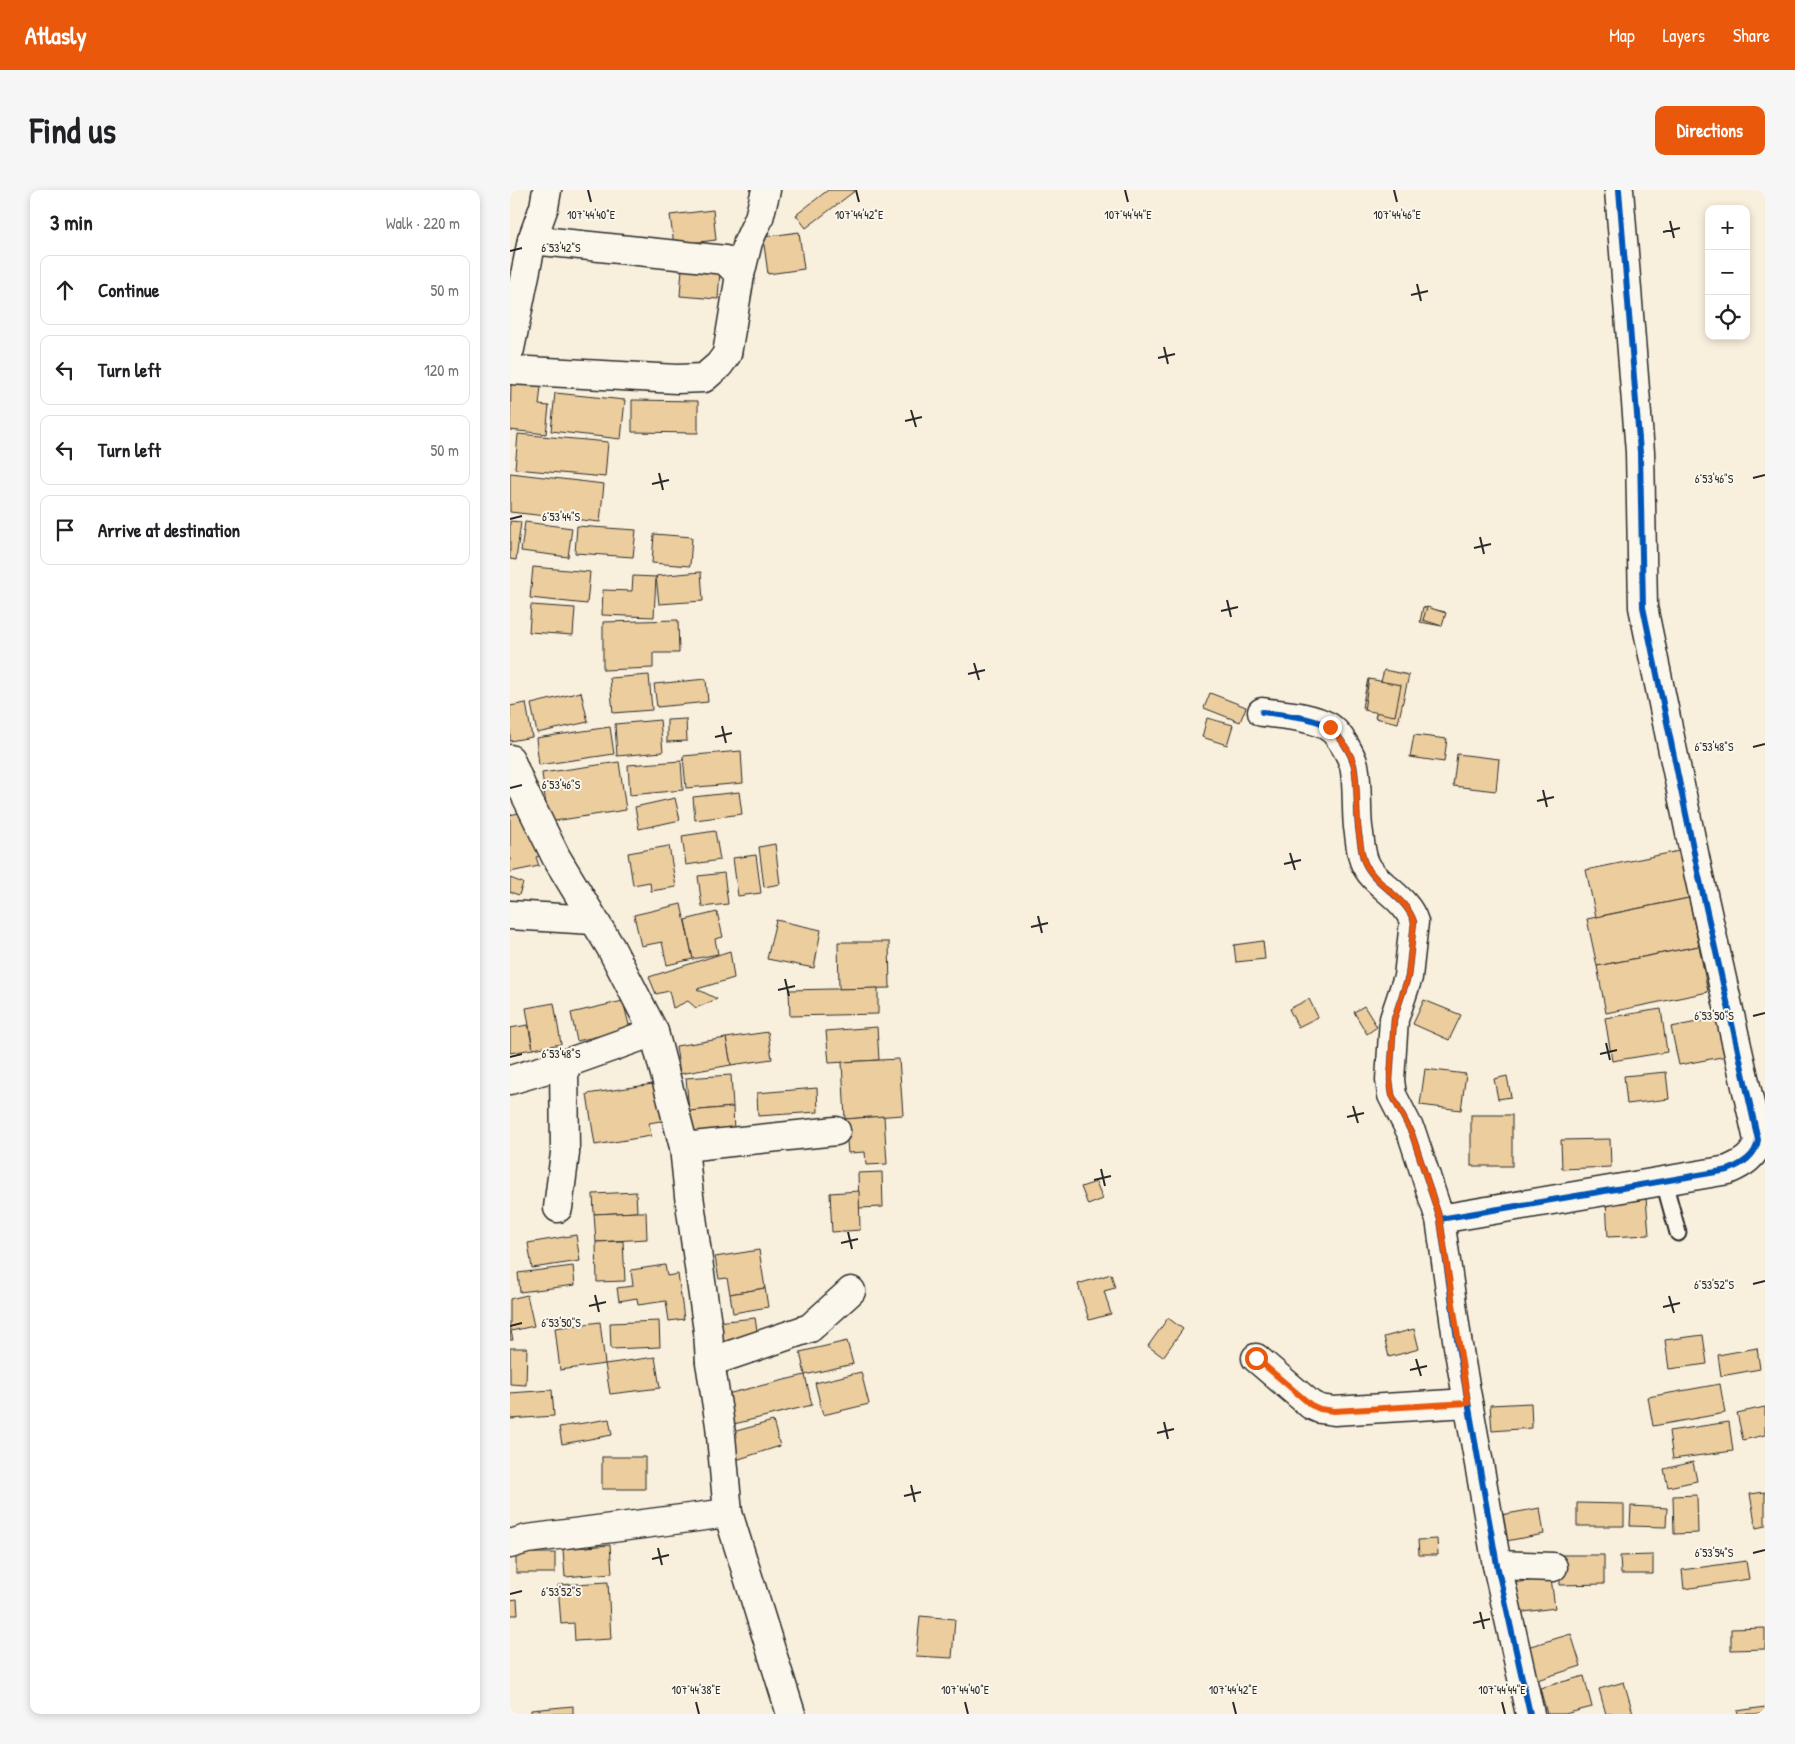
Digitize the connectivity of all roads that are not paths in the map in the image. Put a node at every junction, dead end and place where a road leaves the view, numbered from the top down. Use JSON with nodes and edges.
{"nodes":[{"id":1,"x":547,"y":190,"type":"edge"},
{"id":2,"x":766,"y":190,"type":"edge"},
{"id":3,"x":1619,"y":190,"type":"edge"},
{"id":4,"x":532,"y":240,"type":"junction"},
{"id":5,"x":740,"y":276,"type":"junction"},
{"id":6,"x":510,"y":349,"type":"edge"},
{"id":7,"x":510,"y":370,"type":"edge"},
{"id":8,"x":1262,"y":712,"type":"dead end"},
{"id":9,"x":510,"y":759,"type":"edge"},
{"id":10,"x":510,"y":915,"type":"edge"},
{"id":11,"x":593,"y":920,"type":"junction"},
{"id":12,"x":654,"y":1032,"type":"junction"},
{"id":13,"x":564,"y":1064,"type":"junction"},
{"id":14,"x":510,"y":1080,"type":"edge"},
{"id":15,"x":836,"y":1131,"type":"dead end"},
{"id":16,"x":684,"y":1147,"type":"junction"},
{"id":17,"x":1664,"y":1182,"type":"junction"},
{"id":18,"x":558,"y":1208,"type":"dead end"},
{"id":19,"x":1440,"y":1219,"type":"junction"},
{"id":20,"x":1678,"y":1233,"type":"dead end"},
{"id":21,"x":851,"y":1291,"type":"dead end"},
{"id":22,"x":1256,"y":1358,"type":"dead end"},
{"id":23,"x":710,"y":1362,"type":"junction"},
{"id":24,"x":1468,"y":1403,"type":"junction"},
{"id":25,"x":728,"y":1513,"type":"junction"},
{"id":26,"x":510,"y":1544,"type":"edge"},
{"id":27,"x":1497,"y":1565,"type":"junction"},
{"id":28,"x":1553,"y":1567,"type":"dead end"},
{"id":29,"x":791,"y":1714,"type":"edge"},
{"id":30,"x":1530,"y":1714,"type":"edge"}],
"edges":[{"from":1,"to":4,"type":"street"},
{"from":2,"to":5,"type":"street"},
{"from":3,"to":17,"type":"street"},
{"from":4,"to":5,"type":"street"},
{"from":4,"to":6,"type":"street"},
{"from":5,"to":7,"type":"street"},
{"from":8,"to":19,"type":"street"},
{"from":9,"to":11,"type":"street"},
{"from":10,"to":11,"type":"street"},
{"from":11,"to":12,"type":"street"},
{"from":12,"to":13,"type":"street"},
{"from":12,"to":16,"type":"street"},
{"from":13,"to":14,"type":"street"},
{"from":13,"to":18,"type":"street"},
{"from":15,"to":16,"type":"street"},
{"from":16,"to":23,"type":"street"},
{"from":17,"to":19,"type":"street"},
{"from":17,"to":20,"type":"lane"},
{"from":19,"to":24,"type":"street"},
{"from":21,"to":23,"type":"street"},
{"from":22,"to":24,"type":"street"},
{"from":23,"to":25,"type":"street"},
{"from":24,"to":27,"type":"street"},
{"from":25,"to":26,"type":"street"},
{"from":25,"to":29,"type":"street"},
{"from":27,"to":28,"type":"street"},
{"from":27,"to":30,"type":"street"}]}
